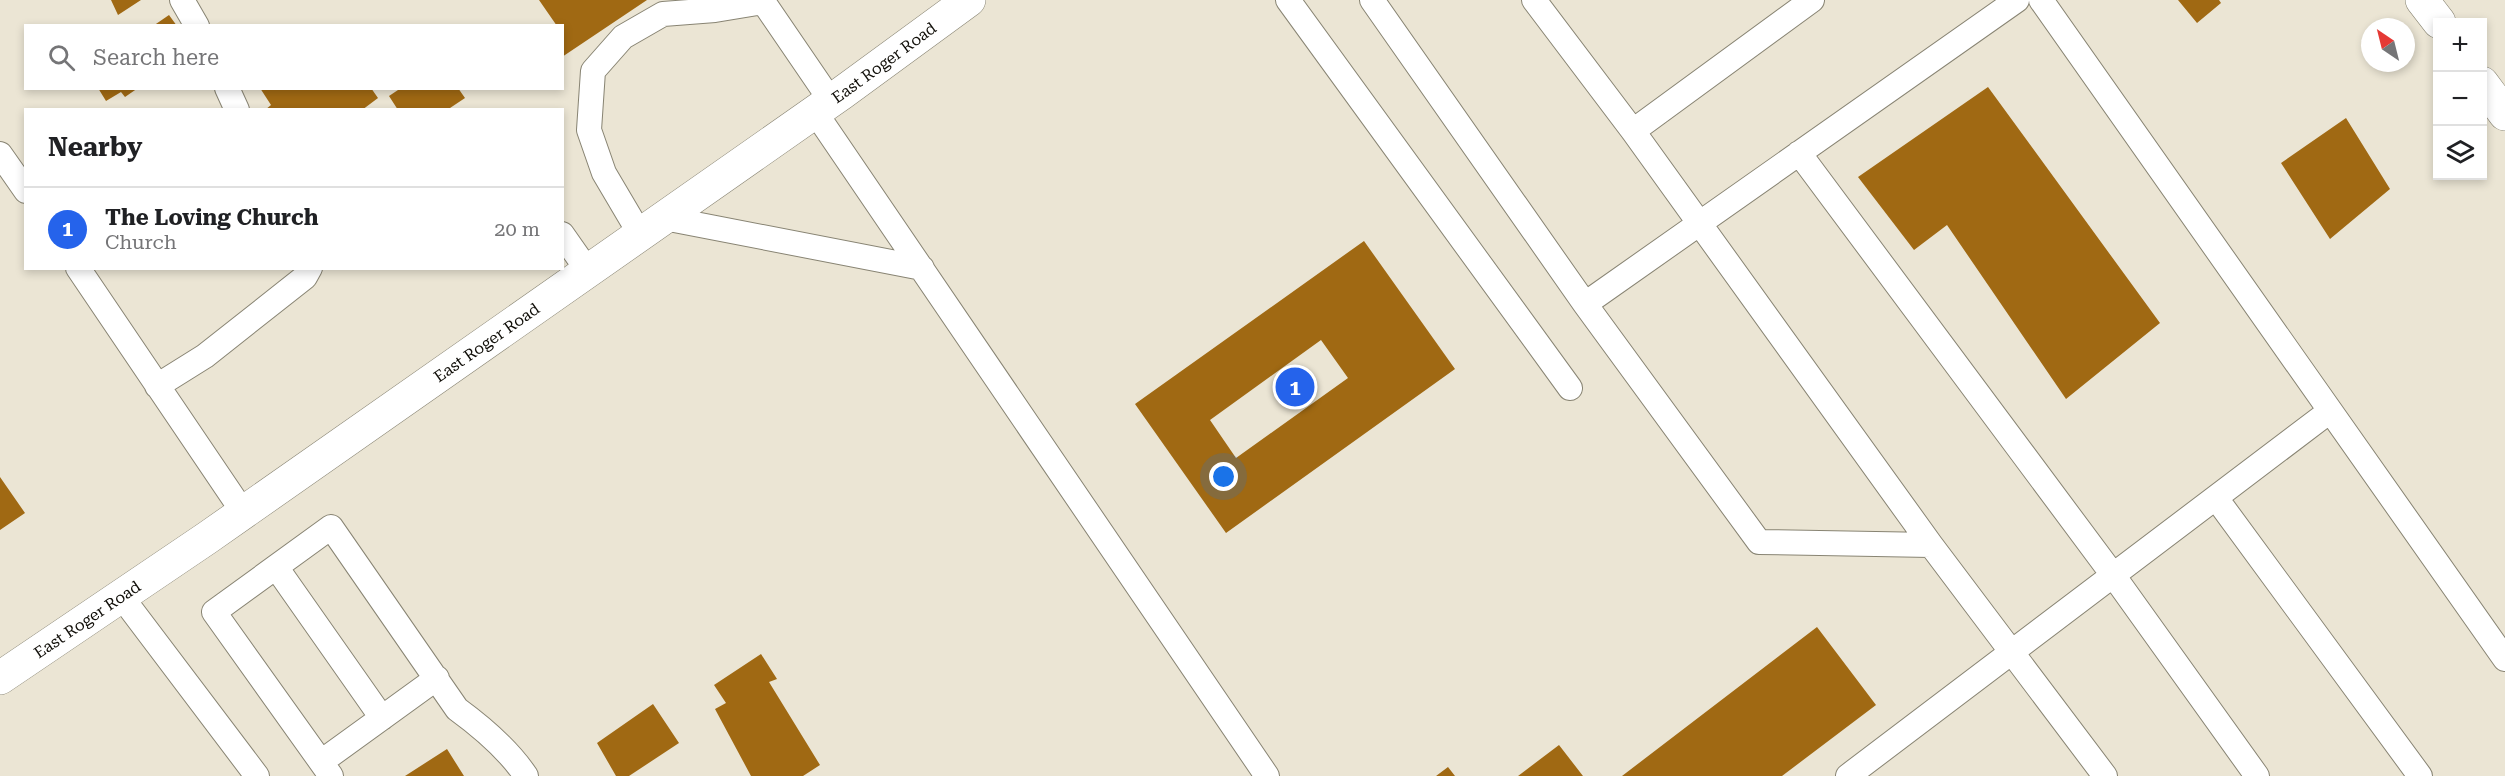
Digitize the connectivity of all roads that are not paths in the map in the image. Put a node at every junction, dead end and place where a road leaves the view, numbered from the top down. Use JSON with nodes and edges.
{"nodes":[{"id":1,"x":182,"y":0,"type":"edge"},
{"id":2,"x":969,"y":0,"type":"edge"},
{"id":3,"x":1288,"y":0,"type":"edge"},
{"id":4,"x":1372,"y":0,"type":"edge"},
{"id":5,"x":1534,"y":0,"type":"edge"},
{"id":6,"x":1812,"y":0,"type":"edge"},
{"id":7,"x":2017,"y":0,"type":"edge"},
{"id":8,"x":2041,"y":0,"type":"edge"},
{"id":9,"x":2422,"y":0,"type":"edge"},
{"id":10,"x":763,"y":1,"type":"edge"},
{"id":11,"x":2436,"y":18,"type":"edge"},
{"id":12,"x":196,"y":24,"type":"edge"},
{"id":13,"x":229,"y":90,"type":"edge"},
{"id":14,"x":2487,"y":90,"type":"edge"},
{"id":15,"x":823,"y":106,"type":"junction"},
{"id":16,"x":236,"y":108,"type":"edge"},
{"id":17,"x":2505,"y":114,"type":"edge"},
{"id":18,"x":1633,"y":131,"type":"junction"},
{"id":19,"x":1799,"y":153,"type":"junction"},
{"id":20,"x":0,"y":154,"type":"edge"},
{"id":21,"x":24,"y":188,"type":"edge"},
{"id":22,"x":1700,"y":224,"type":"junction"},
{"id":23,"x":652,"y":226,"type":"junction"},
{"id":24,"x":564,"y":237,"type":"edge"},
{"id":25,"x":922,"y":268,"type":"junction"},
{"id":26,"x":79,"y":270,"type":"edge"},
{"id":27,"x":309,"y":270,"type":"edge"},
{"id":28,"x":588,"y":271,"type":"junction"},
{"id":29,"x":1585,"y":304,"type":"junction"},
{"id":30,"x":157,"y":386,"type":"junction"},
{"id":31,"x":1570,"y":388,"type":"dead end"},
{"id":32,"x":2330,"y":411,"type":"junction"},
{"id":33,"x":2216,"y":498,"type":"junction"},
{"id":34,"x":243,"y":512,"type":"junction"},
{"id":35,"x":1931,"y":545,"type":"junction"},
{"id":36,"x":276,"y":567,"type":"junction"},
{"id":37,"x":2113,"y":575,"type":"junction"},
{"id":38,"x":121,"y":596,"type":"junction"},
{"id":39,"x":2013,"y":651,"type":"junction"},
{"id":40,"x":2505,"y":659,"type":"edge"},
{"id":41,"x":0,"y":678,"type":"edge"},
{"id":42,"x":437,"y":678,"type":"junction"},
{"id":43,"x":382,"y":717,"type":"junction"},
{"id":44,"x":326,"y":769,"type":"edge"},
{"id":45,"x":257,"y":776,"type":"edge"},
{"id":46,"x":526,"y":776,"type":"edge"},
{"id":47,"x":1267,"y":776,"type":"edge"},
{"id":48,"x":1848,"y":776,"type":"edge"},
{"id":49,"x":2105,"y":776,"type":"edge"},
{"id":50,"x":2257,"y":776,"type":"edge"},
{"id":51,"x":2420,"y":776,"type":"edge"}],
"edges":[{"from":1,"to":12,"type":"lane"},
{"from":2,"to":15,"type":"street","name":"East Roger Road"},
{"from":3,"to":31,"type":"lane"},
{"from":4,"to":29,"type":"lane"},
{"from":5,"to":18,"type":"lane"},
{"from":6,"to":18,"type":"lane"},
{"from":7,"to":19,"type":"lane"},
{"from":8,"to":32,"type":"lane"},
{"from":9,"to":11,"type":"street"},
{"from":10,"to":15,"type":"lane"},
{"from":10,"to":23,"type":"lane"},
{"from":13,"to":16,"type":"lane"},
{"from":14,"to":17,"type":"street"},
{"from":15,"to":23,"type":"street","name":"East Roger Road"},
{"from":15,"to":25,"type":"lane"},
{"from":18,"to":22,"type":"lane"},
{"from":19,"to":22,"type":"lane"},
{"from":19,"to":37,"type":"lane"},
{"from":20,"to":21,"type":"lane"},
{"from":22,"to":29,"type":"lane"},
{"from":22,"to":35,"type":"lane"},
{"from":23,"to":25,"type":"lane"},
{"from":23,"to":28,"type":"street","name":"East Roger Road"},
{"from":24,"to":28,"type":"lane"},
{"from":25,"to":47,"type":"lane"},
{"from":26,"to":30,"type":"lane"},
{"from":27,"to":30,"type":"lane"},
{"from":28,"to":34,"type":"street","name":"East Roger Road"},
{"from":29,"to":35,"type":"lane"},
{"from":30,"to":34,"type":"lane"},
{"from":32,"to":33,"type":"lane"},
{"from":32,"to":40,"type":"lane"},
{"from":33,"to":37,"type":"lane"},
{"from":33,"to":51,"type":"lane"},
{"from":34,"to":38,"type":"street","name":"East Roger Road"},
{"from":35,"to":39,"type":"lane"},
{"from":36,"to":42,"type":"lane"},
{"from":36,"to":43,"type":"lane"},
{"from":36,"to":44,"type":"lane"},
{"from":37,"to":39,"type":"lane"},
{"from":37,"to":50,"type":"lane"},
{"from":38,"to":41,"type":"street","name":"East Roger Road"},
{"from":38,"to":45,"type":"lane"},
{"from":39,"to":48,"type":"lane"},
{"from":39,"to":49,"type":"lane"},
{"from":42,"to":43,"type":"lane"},
{"from":42,"to":46,"type":"lane"},
{"from":43,"to":44,"type":"lane"}]}
